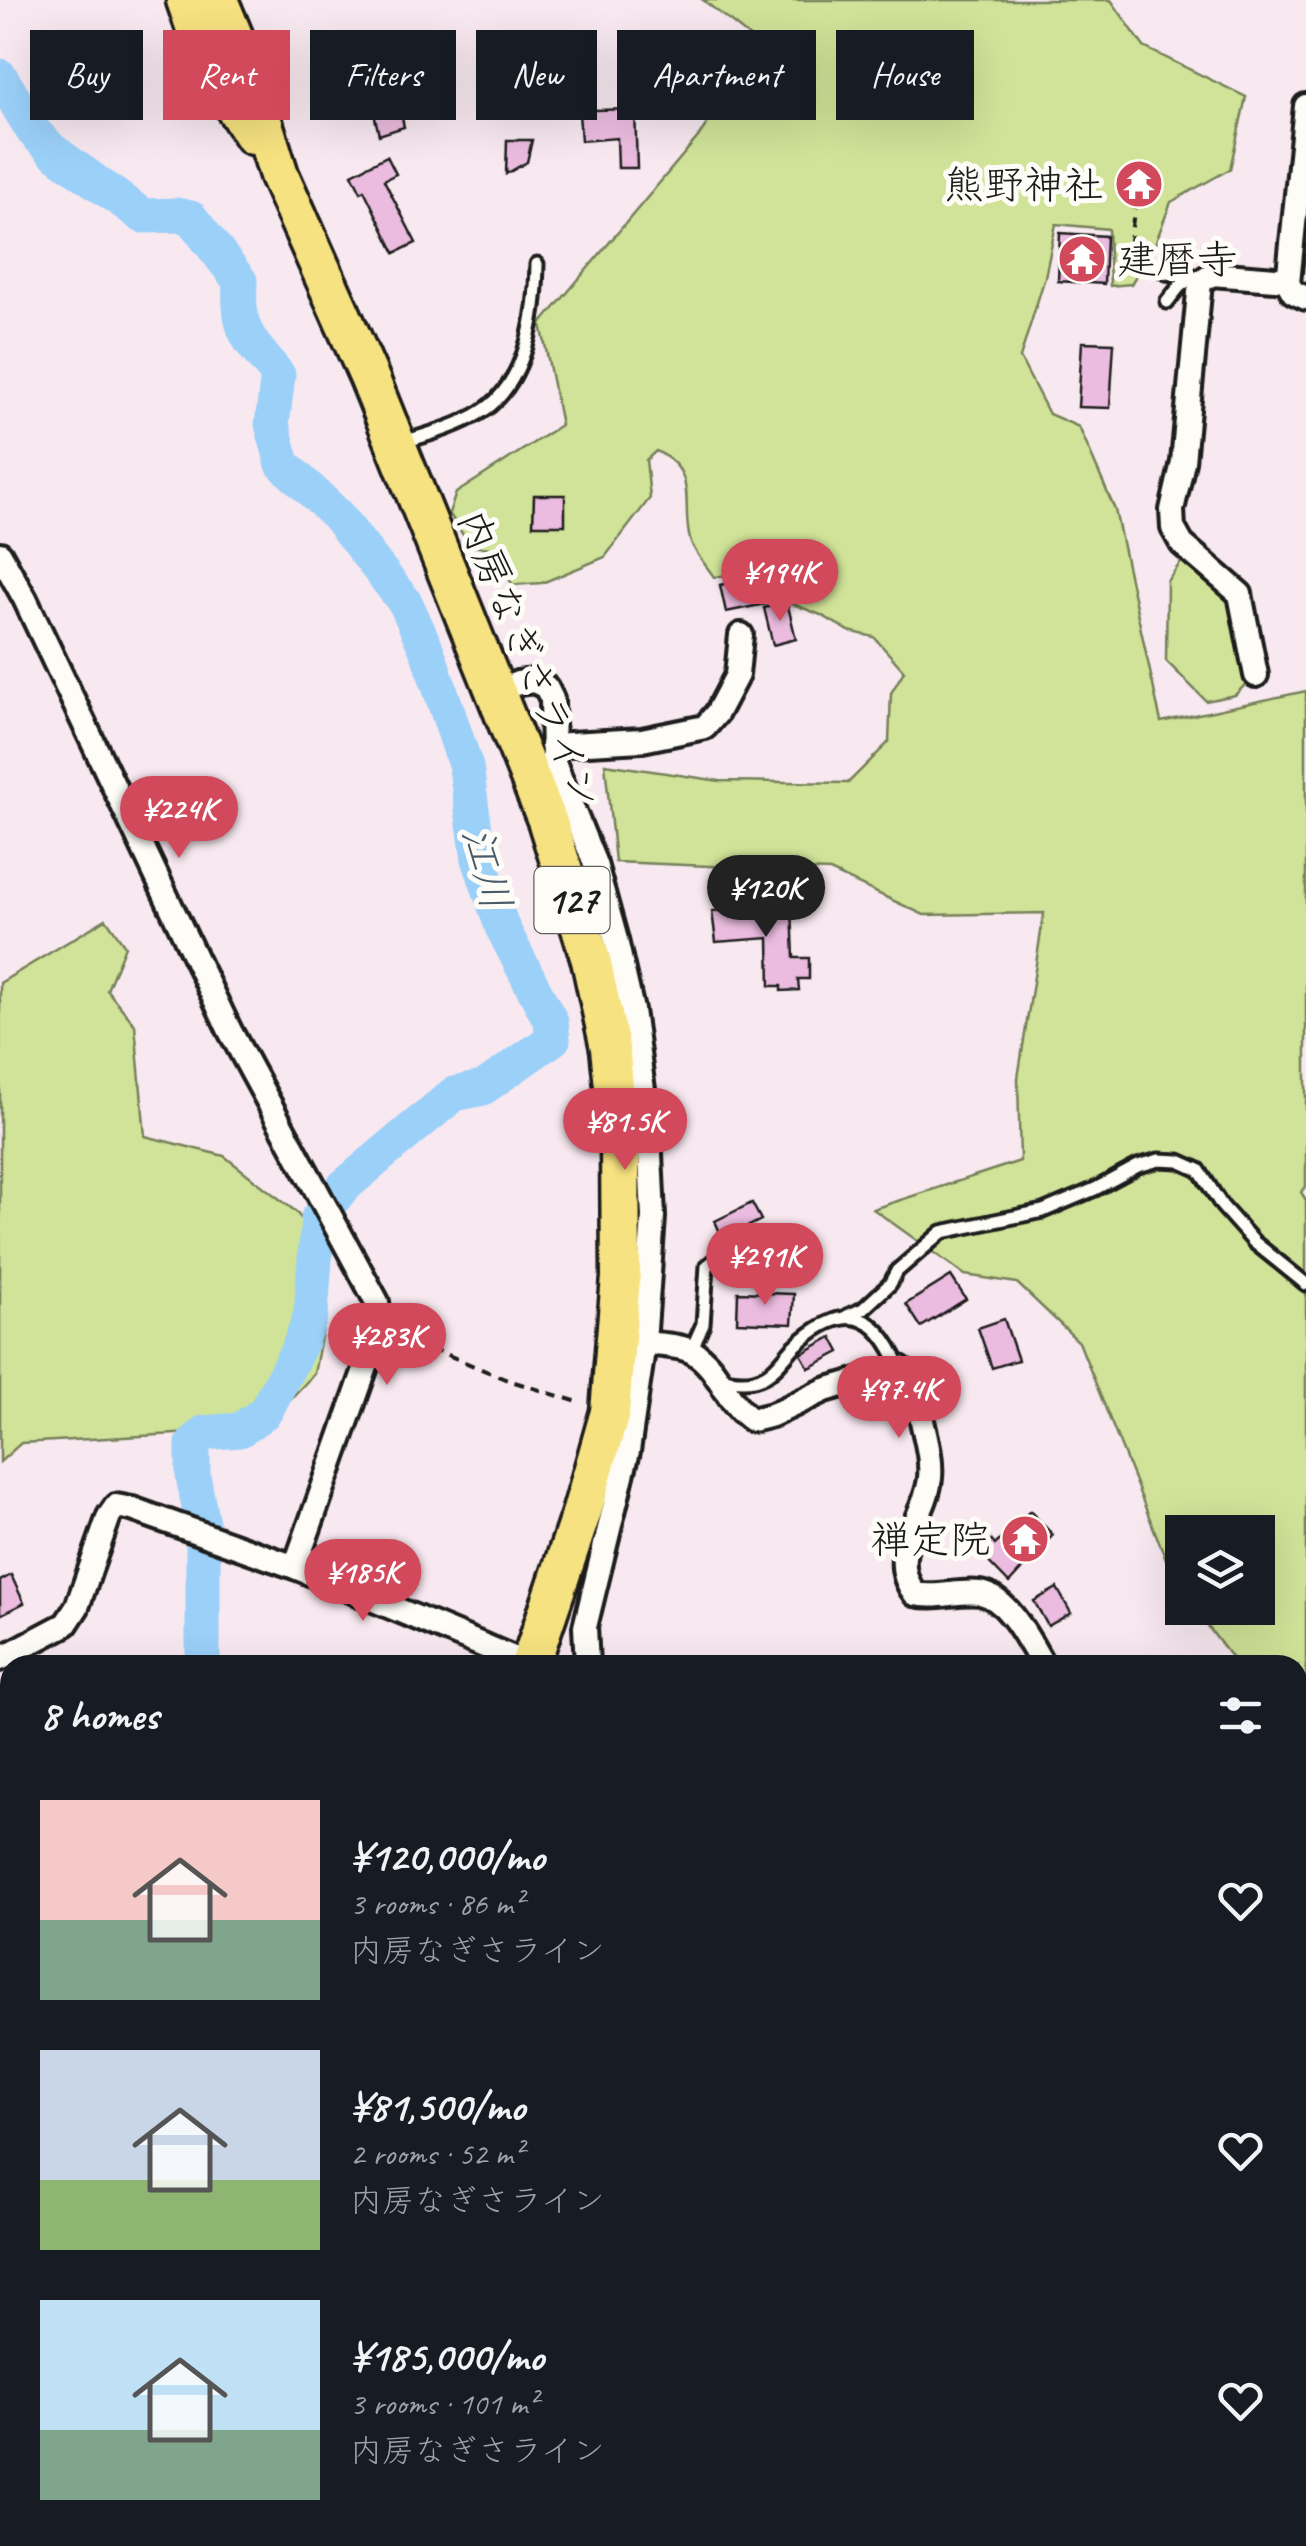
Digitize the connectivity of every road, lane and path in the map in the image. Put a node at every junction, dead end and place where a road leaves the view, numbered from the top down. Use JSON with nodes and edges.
{"nodes":[{"id":1,"x":186,"y":0,"type":"edge"},
{"id":2,"x":218,"y":0,"type":"edge"},
{"id":3,"x":1306,"y":106,"type":"edge"},
{"id":4,"x":278,"y":175,"type":"junction"},
{"id":5,"x":1136,"y":198,"type":"dead end"},
{"id":6,"x":1117,"y":259,"type":"dead end"},
{"id":7,"x":537,"y":264,"type":"dead end"},
{"id":8,"x":1126,"y":264,"type":"junction"},
{"id":9,"x":1146,"y":270,"type":"dead end"},
{"id":10,"x":1166,"y":273,"type":"dead end"},
{"id":11,"x":1198,"y":277,"type":"junction"},
{"id":12,"x":1288,"y":280,"type":"junction"},
{"id":13,"x":1306,"y":298,"type":"edge"},
{"id":14,"x":1167,"y":302,"type":"dead end"},
{"id":15,"x":396,"y":444,"type":"junction"},
{"id":16,"x":0,"y":554,"type":"edge"},
{"id":17,"x":741,"y":635,"type":"dead end"},
{"id":18,"x":1256,"y":674,"type":"dead end"},
{"id":19,"x":495,"y":692,"type":"junction"},
{"id":20,"x":552,"y":744,"type":"junction"},
{"id":21,"x":726,"y":1251,"type":"dead end"},
{"id":22,"x":1306,"y":1284,"type":"edge"},
{"id":23,"x":847,"y":1316,"type":"junction"},
{"id":24,"x":380,"y":1327,"type":"junction"},
{"id":25,"x":644,"y":1342,"type":"junction"},
{"id":26,"x":691,"y":1350,"type":"junction"},
{"id":27,"x":900,"y":1368,"type":"junction"},
{"id":28,"x":717,"y":1378,"type":"junction"},
{"id":29,"x":610,"y":1412,"type":"junction"},
{"id":30,"x":295,"y":1567,"type":"junction"},
{"id":31,"x":8,"y":1655,"type":"edge"},
{"id":32,"x":506,"y":1655,"type":"edge"},
{"id":33,"x":533,"y":1655,"type":"edge"},
{"id":34,"x":587,"y":1655,"type":"edge"},
{"id":35,"x":1035,"y":1655,"type":"edge"},
{"id":36,"x":0,"y":2254,"type":"edge"},
{"id":37,"x":0,"y":2299,"type":"edge"}],
"edges":[{"from":1,"to":4,"type":"highway","name":"内房なぎさライン","number":"127"},
{"from":2,"to":4,"type":"highway","name":"内房なぎさライン","number":"127"},
{"from":3,"to":12,"type":"street"},
{"from":4,"to":15,"type":"highway","name":"内房なぎさライン","number":"127"},
{"from":5,"to":8,"type":"path"},
{"from":6,"to":8,"type":"path"},
{"from":7,"to":15,"type":"lane"},
{"from":8,"to":9,"type":"path"},
{"from":10,"to":11,"type":"lane"},
{"from":11,"to":12,"type":"street"},
{"from":11,"to":14,"type":"lane"},
{"from":11,"to":18,"type":"street"},
{"from":12,"to":13,"type":"street"},
{"from":15,"to":19,"type":"highway","name":"内房なぎさライン","number":"127"},
{"from":16,"to":24,"type":"street"},
{"from":17,"to":20,"type":"street"},
{"from":19,"to":20,"type":"street"},
{"from":19,"to":29,"type":"highway","name":"内房なぎさライン","number":"127"},
{"from":20,"to":25,"type":"street"},
{"from":21,"to":26,"type":"lane"},
{"from":22,"to":23,"type":"lane"},
{"from":23,"to":27,"type":"lane"},
{"from":23,"to":28,"type":"lane"},
{"from":24,"to":29,"type":"path"},
{"from":24,"to":30,"type":"street"},
{"from":25,"to":26,"type":"street"},
{"from":25,"to":34,"type":"street"},
{"from":26,"to":28,"type":"street"},
{"from":27,"to":28,"type":"street"},
{"from":27,"to":35,"type":"street"},
{"from":29,"to":33,"type":"highway","name":"内房なぎさライン","number":"127"},
{"from":30,"to":31,"type":"street"},
{"from":30,"to":32,"type":"street"},
{"from":36,"to":37,"type":"street"}]}
